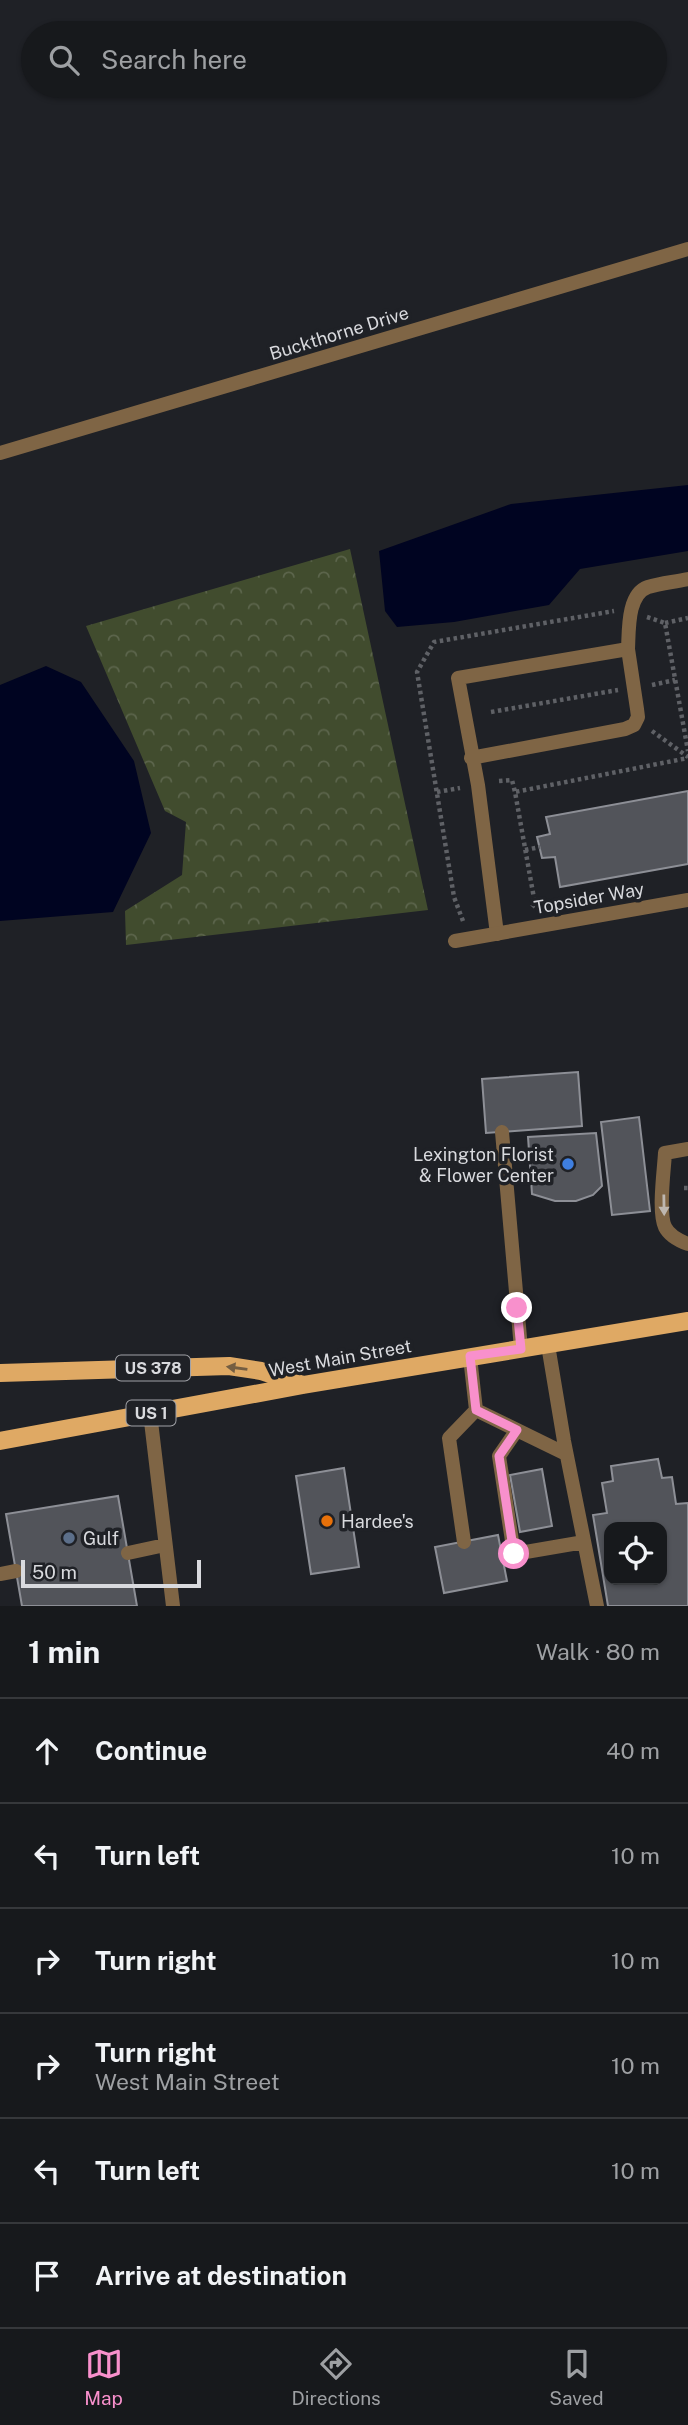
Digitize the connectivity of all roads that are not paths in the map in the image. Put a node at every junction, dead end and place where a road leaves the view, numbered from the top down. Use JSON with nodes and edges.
{"nodes":[{"id":1,"x":688,"y":249,"type":"edge"},
{"id":2,"x":0,"y":453,"type":"edge"},
{"id":3,"x":688,"y":579,"type":"edge"},
{"id":4,"x":628,"y":649,"type":"junction"},
{"id":5,"x":471,"y":758,"type":"junction"},
{"id":6,"x":688,"y":900,"type":"edge"},
{"id":7,"x":497,"y":934,"type":"junction"},
{"id":8,"x":455,"y":942,"type":"dead end"},
{"id":9,"x":502,"y":1132,"type":"dead end"},
{"id":10,"x":688,"y":1149,"type":"edge"},
{"id":11,"x":688,"y":1244,"type":"edge"},
{"id":12,"x":688,"y":1321,"type":"edge"},
{"id":13,"x":548,"y":1345,"type":"junction"},
{"id":14,"x":521,"y":1349,"type":"junction"},
{"id":15,"x":470,"y":1356,"type":"junction"},
{"id":16,"x":0,"y":1373,"type":"edge"},
{"id":17,"x":303,"y":1385,"type":"junction"},
{"id":18,"x":476,"y":1410,"type":"junction"},
{"id":19,"x":150,"y":1413,"type":"junction"},
{"id":20,"x":517,"y":1430,"type":"junction"},
{"id":21,"x":0,"y":1441,"type":"edge"},
{"id":22,"x":566,"y":1454,"type":"junction"},
{"id":23,"x":464,"y":1542,"type":"dead end"},
{"id":24,"x":584,"y":1542,"type":"junction"},
{"id":25,"x":165,"y":1545,"type":"junction"},
{"id":26,"x":128,"y":1553,"type":"dead end"},
{"id":27,"x":16,"y":1571,"type":"dead end"},
{"id":28,"x":0,"y":1574,"type":"edge"},
{"id":29,"x":173,"y":1606,"type":"edge"},
{"id":30,"x":597,"y":1606,"type":"edge"}],
"edges":[{"from":1,"to":2,"type":"street","name":"Buckthorne Drive"},
{"from":3,"to":4,"type":"street"},
{"from":4,"to":5,"type":"street"},
{"from":4,"to":5,"type":"street"},
{"from":5,"to":7,"type":"street"},
{"from":6,"to":7,"type":"street","name":"Topsider Way"},
{"from":7,"to":8,"type":"street","name":"Topsider Way"},
{"from":9,"to":14,"type":"street"},
{"from":10,"to":11,"type":"street","one_way":true},
{"from":12,"to":13,"type":"main road","name":"West Main Street","number":"US 1"},
{"from":13,"to":14,"type":"main road","name":"West Main Street","number":"US 1"},
{"from":13,"to":22,"type":"street"},
{"from":14,"to":15,"type":"main road","name":"West Main Street","number":"US 1"},
{"from":15,"to":17,"type":"main road","name":"West Main Street","number":"US 1"},
{"from":15,"to":18,"type":"street"},
{"from":17,"to":16,"type":"main road","number":"US 378","one_way":true},
{"from":17,"to":19,"type":"main road","name":"West Main Street","number":"US 1"},
{"from":18,"to":20,"type":"street"},
{"from":18,"to":23,"type":"street"},
{"from":19,"to":21,"type":"main road","name":"West Main Street","number":"US 1"},
{"from":19,"to":25,"type":"street"},
{"from":20,"to":22,"type":"street"},
{"from":20,"to":24,"type":"street"},
{"from":22,"to":24,"type":"street"},
{"from":24,"to":30,"type":"street"},
{"from":25,"to":26,"type":"street"},
{"from":25,"to":29,"type":"street"},
{"from":27,"to":28,"type":"street"}]}
